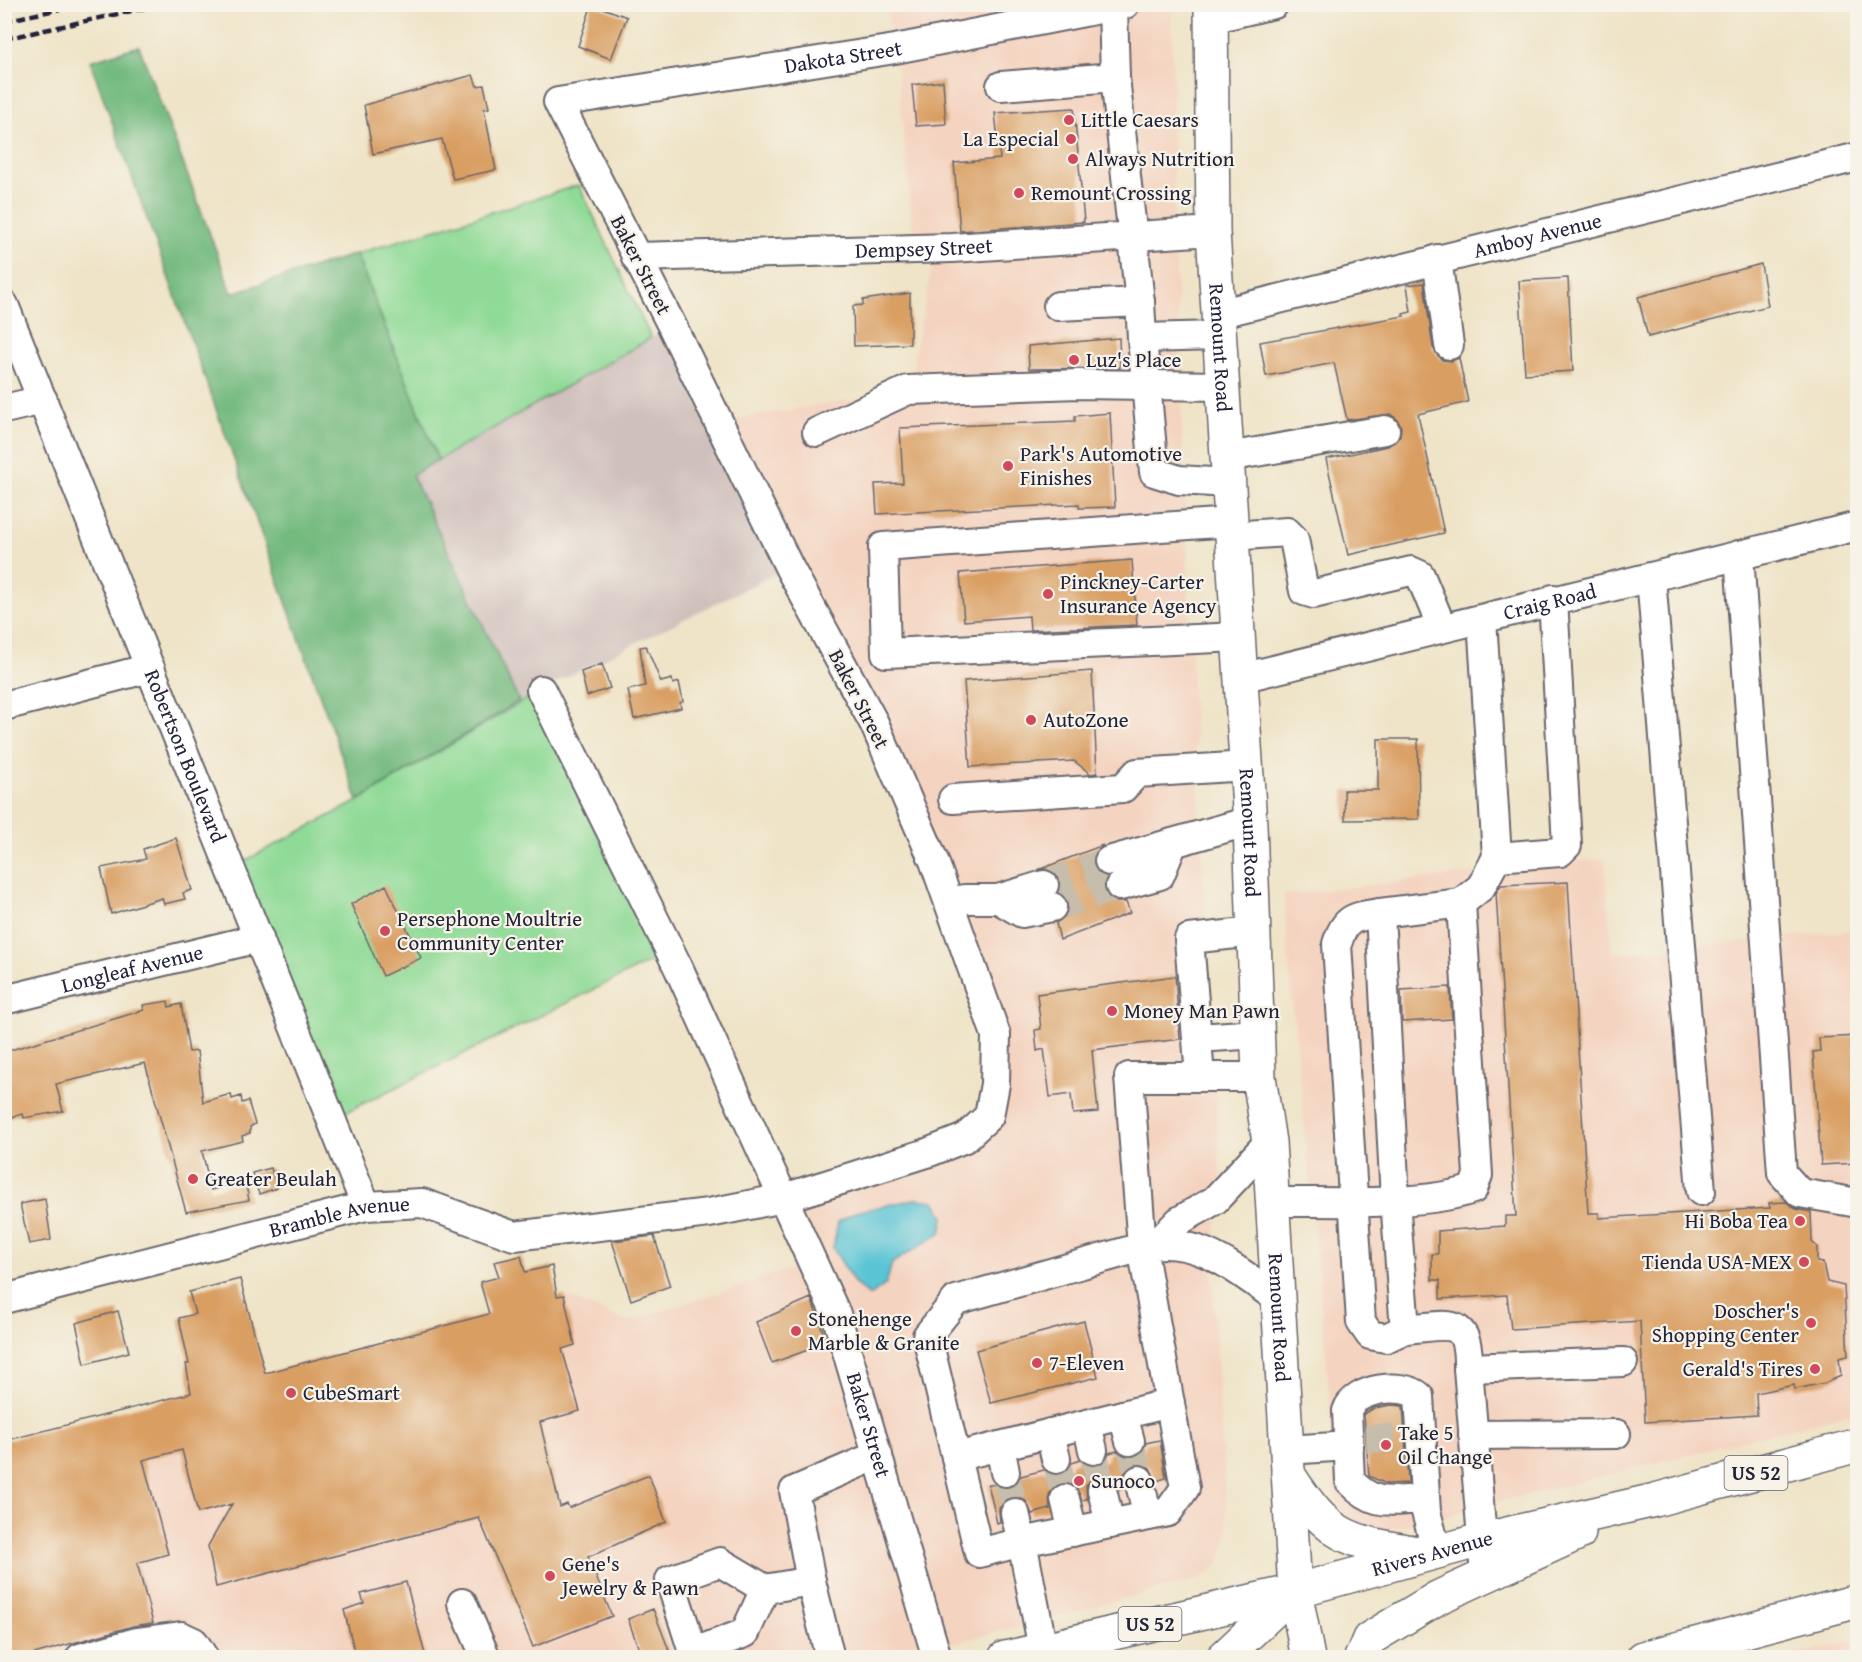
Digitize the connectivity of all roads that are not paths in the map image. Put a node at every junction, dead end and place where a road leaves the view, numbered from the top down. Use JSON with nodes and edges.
{"nodes":[{"id":1,"x":1274,"y":4,"type":"edge"},
{"id":2,"x":1119,"y":6,"type":"edge"},
{"id":3,"x":1211,"y":12,"type":"edge"},
{"id":4,"x":1116,"y":77,"type":"junction"},
{"id":5,"x":1001,"y":86,"type":"dead end"},
{"id":6,"x":558,"y":102,"type":"joint"},
{"id":7,"x":1857,"y":157,"type":"edge"},
{"id":8,"x":1213,"y":231,"type":"junction"},
{"id":9,"x":1132,"y":236,"type":"junction"},
{"id":10,"x":636,"y":257,"type":"junction"},
{"id":11,"x":1437,"y":259,"type":"junction"},
{"id":12,"x":1140,"y":302,"type":"junction"},
{"id":13,"x":4,"y":305,"type":"edge"},
{"id":14,"x":1058,"y":306,"type":"dead end"},
{"id":15,"x":1218,"y":325,"type":"junction"},
{"id":16,"x":1142,"y":338,"type":"junction"},
{"id":17,"x":1449,"y":345,"type":"dead end"},
{"id":18,"x":1144,"y":384,"type":"junction"},
{"id":19,"x":1222,"y":386,"type":"junction"},
{"id":20,"x":43,"y":400,"type":"junction"},
{"id":21,"x":4,"y":409,"type":"edge"},
{"id":22,"x":1385,"y":430,"type":"dead end"},
{"id":23,"x":817,"y":432,"type":"dead end"},
{"id":24,"x":1228,"y":470,"type":"junction"},
{"id":25,"x":1857,"y":526,"type":"edge"},
{"id":26,"x":1232,"y":529,"type":"junction"},
{"id":27,"x":1739,"y":555,"type":"junction"},
{"id":28,"x":1651,"y":577,"type":"junction"},
{"id":29,"x":1553,"y":599,"type":"junction"},
{"id":30,"x":1482,"y":619,"type":"junction"},
{"id":31,"x":1442,"y":628,"type":"junction"},
{"id":32,"x":1239,"y":637,"type":"junction"},
{"id":33,"x":150,"y":668,"type":"junction"},
{"id":34,"x":1241,"y":678,"type":"junction"},
{"id":35,"x":541,"y":690,"type":"dead end"},
{"id":36,"x":4,"y":706,"type":"edge"},
{"id":37,"x":1246,"y":766,"type":"junction"},
{"id":38,"x":953,"y":799,"type":"dead end"},
{"id":39,"x":1250,"y":821,"type":"junction"},
{"id":40,"x":1497,"y":857,"type":"junction"},
{"id":41,"x":1114,"y":874,"type":"tunnel mouth"},
{"id":42,"x":1048,"y":896,"type":"tunnel mouth"},
{"id":43,"x":951,"y":903,"type":"junction"},
{"id":44,"x":1461,"y":903,"type":"junction"},
{"id":45,"x":1380,"y":912,"type":"junction"},
{"id":46,"x":1255,"y":932,"type":"junction"},
{"id":47,"x":259,"y":938,"type":"junction"},
{"id":48,"x":4,"y":1000,"type":"edge"},
{"id":49,"x":1258,"y":1034,"type":"junction"},
{"id":50,"x":1198,"y":1038,"type":"junction"},
{"id":51,"x":1200,"y":1077,"type":"junction"},
{"id":52,"x":1259,"y":1077,"type":"junction"},
{"id":53,"x":1269,"y":1142,"type":"junction"},
{"id":54,"x":1701,"y":1191,"type":"dead end"},
{"id":55,"x":784,"y":1198,"type":"junction"},
{"id":56,"x":1353,"y":1200,"type":"junction"},
{"id":57,"x":1395,"y":1200,"type":"junction"},
{"id":58,"x":1272,"y":1202,"type":"junction"},
{"id":59,"x":1857,"y":1203,"type":"edge"},
{"id":60,"x":366,"y":1206,"type":"junction"},
{"id":61,"x":1150,"y":1245,"type":"junction"},
{"id":62,"x":1276,"y":1298,"type":"junction"},
{"id":63,"x":4,"y":1299,"type":"edge"},
{"id":64,"x":1406,"y":1329,"type":"junction"},
{"id":65,"x":1623,"y":1362,"type":"dead end"},
{"id":66,"x":1468,"y":1368,"type":"junction"},
{"id":67,"x":1170,"y":1403,"type":"junction"},
{"id":68,"x":1616,"y":1434,"type":"dead end"},
{"id":69,"x":1473,"y":1435,"type":"junction"},
{"id":70,"x":1356,"y":1440,"type":"junction"},
{"id":71,"x":1857,"y":1445,"type":"edge"},
{"id":72,"x":878,"y":1455,"type":"junction"},
{"id":73,"x":956,"y":1457,"type":"junction"},
{"id":74,"x":1288,"y":1462,"type":"junction"},
{"id":75,"x":1139,"y":1480,"type":"tunnel mouth"},
{"id":76,"x":1102,"y":1490,"type":"tunnel mouth"},
{"id":77,"x":1065,"y":1499,"type":"tunnel mouth"},
{"id":78,"x":1425,"y":1499,"type":"junction"},
{"id":79,"x":1655,"y":1500,"type":"junction"},
{"id":80,"x":1015,"y":1513,"type":"tunnel mouth"},
{"id":81,"x":1148,"y":1516,"type":"junction"},
{"id":82,"x":1110,"y":1524,"type":"junction"},
{"id":83,"x":1073,"y":1532,"type":"junction"},
{"id":84,"x":1481,"y":1540,"type":"junction"},
{"id":85,"x":1022,"y":1542,"type":"junction"},
{"id":86,"x":1433,"y":1554,"type":"junction"},
{"id":87,"x":1485,"y":1574,"type":"junction"},
{"id":88,"x":811,"y":1581,"type":"junction"},
{"id":89,"x":765,"y":1589,"type":"junction"},
{"id":90,"x":1294,"y":1591,"type":"junction"},
{"id":91,"x":1857,"y":1601,"type":"edge"},
{"id":92,"x":462,"y":1603,"type":"dead end"},
{"id":93,"x":1043,"y":1649,"type":"junction"},
{"id":94,"x":694,"y":1655,"type":"edge"},
{"id":95,"x":80,"y":1658,"type":"edge"},
{"id":96,"x":204,"y":1658,"type":"edge"},
{"id":97,"x":486,"y":1658,"type":"edge"},
{"id":98,"x":830,"y":1658,"type":"edge"},
{"id":99,"x":937,"y":1658,"type":"edge"},
{"id":100,"x":1005,"y":1658,"type":"edge"},
{"id":101,"x":1223,"y":1658,"type":"edge"},
{"id":102,"x":1308,"y":1658,"type":"edge"},
{"id":103,"x":1361,"y":1658,"type":"edge"},
{"id":104,"x":1643,"y":1658,"type":"edge"}],
"edges":[{"from":1,"to":3,"type":"street"},
{"from":2,"to":4,"type":"street"},
{"from":2,"to":6,"type":"street","name":"Dakota Street"},
{"from":3,"to":8,"type":"main road","name":"Remount Road"},
{"from":4,"to":5,"type":"street"},
{"from":4,"to":9,"type":"street"},
{"from":6,"to":10,"type":"street","name":"Baker Street"},
{"from":7,"to":11,"type":"street","name":"Amboy Avenue"},
{"from":8,"to":9,"type":"street","name":"Dempsey Street"},
{"from":8,"to":15,"type":"main road","name":"Remount Road"},
{"from":9,"to":10,"type":"street","name":"Dempsey Street"},
{"from":9,"to":12,"type":"street"},
{"from":10,"to":43,"type":"street","name":"Baker Street"},
{"from":11,"to":15,"type":"street","name":"Amboy Avenue"},
{"from":11,"to":17,"type":"street"},
{"from":12,"to":14,"type":"street"},
{"from":12,"to":16,"type":"street"},
{"from":13,"to":20,"type":"street","name":"Robertson Boulevard"},
{"from":15,"to":16,"type":"street","name":"Amboy Avenue"},
{"from":15,"to":19,"type":"main road","name":"Remount Road"},
{"from":16,"to":18,"type":"street"},
{"from":18,"to":19,"type":"street"},
{"from":18,"to":23,"type":"street"},
{"from":18,"to":24,"type":"street"},
{"from":19,"to":24,"type":"main road","name":"Remount Road"},
{"from":20,"to":21,"type":"street"},
{"from":20,"to":33,"type":"street","name":"Robertson Boulevard"},
{"from":22,"to":24,"type":"street"},
{"from":24,"to":26,"type":"main road","name":"Remount Road"},
{"from":25,"to":27,"type":"street","name":"Craig Road"},
{"from":26,"to":31,"type":"street"},
{"from":26,"to":32,"type":"main road","name":"Remount Road"},
{"from":26,"to":32,"type":"street"},
{"from":27,"to":28,"type":"street","name":"Craig Road"},
{"from":27,"to":59,"type":"street"},
{"from":28,"to":29,"type":"street","name":"Craig Road"},
{"from":28,"to":54,"type":"street"},
{"from":29,"to":30,"type":"street","name":"Craig Road"},
{"from":29,"to":40,"type":"street"},
{"from":30,"to":31,"type":"street","name":"Craig Road"},
{"from":30,"to":40,"type":"street"},
{"from":31,"to":34,"type":"street","name":"Craig Road"},
{"from":32,"to":34,"type":"main road","name":"Remount Road"},
{"from":33,"to":36,"type":"street"},
{"from":33,"to":47,"type":"street","name":"Robertson Boulevard"},
{"from":34,"to":37,"type":"main road","name":"Remount Road"},
{"from":35,"to":55,"type":"street","name":"Baker Street"},
{"from":37,"to":38,"type":"street"},
{"from":37,"to":39,"type":"main road","name":"Remount Road"},
{"from":39,"to":41,"type":"street"},
{"from":39,"to":46,"type":"main road","name":"Remount Road"},
{"from":40,"to":44,"type":"street"},
{"from":42,"to":43,"type":"street"},
{"from":43,"to":55,"type":"street","name":"Baker Street"},
{"from":44,"to":45,"type":"street"},
{"from":44,"to":57,"type":"street"},
{"from":45,"to":56,"type":"street"},
{"from":45,"to":57,"type":"street"},
{"from":46,"to":49,"type":"main road","name":"Remount Road"},
{"from":46,"to":50,"type":"street"},
{"from":47,"to":48,"type":"street","name":"Longleaf Avenue"},
{"from":47,"to":60,"type":"street","name":"Robertson Boulevard"},
{"from":49,"to":50,"type":"street"},
{"from":49,"to":52,"type":"main road","name":"Remount Road"},
{"from":50,"to":51,"type":"street"},
{"from":51,"to":52,"type":"street"},
{"from":51,"to":61,"type":"street"},
{"from":52,"to":53,"type":"main road","name":"Remount Road"},
{"from":53,"to":58,"type":"main road","name":"Remount Road"},
{"from":53,"to":61,"type":"street"},
{"from":55,"to":60,"type":"street","name":"Bramble Avenue"},
{"from":55,"to":72,"type":"street","name":"Baker Street"},
{"from":56,"to":57,"type":"street"},
{"from":56,"to":58,"type":"street"},
{"from":56,"to":64,"type":"street"},
{"from":57,"to":64,"type":"street"},
{"from":58,"to":62,"type":"main road","name":"Remount Road"},
{"from":60,"to":63,"type":"street","name":"Bramble Avenue"},
{"from":61,"to":62,"type":"street"},
{"from":61,"to":67,"type":"street"},
{"from":61,"to":73,"type":"street"},
{"from":62,"to":74,"type":"main road","name":"Remount Road"},
{"from":64,"to":66,"type":"street"},
{"from":65,"to":66,"type":"street"},
{"from":66,"to":69,"type":"street"},
{"from":67,"to":73,"type":"street"},
{"from":67,"to":81,"type":"street"},
{"from":68,"to":69,"type":"street"},
{"from":69,"to":84,"type":"street"},
{"from":70,"to":74,"type":"street"},
{"from":70,"to":78,"type":"street"},
{"from":70,"to":78,"type":"street"},
{"from":71,"to":79,"type":"main road","name":"Rivers Avenue","number":"US 52"},
{"from":72,"to":88,"type":"street"},
{"from":72,"to":99,"type":"street","name":"Baker Street"},
{"from":73,"to":85,"type":"street"},
{"from":74,"to":86,"type":"main road"},
{"from":74,"to":90,"type":"main road","name":"Remount Road"},
{"from":75,"to":81,"type":"street"},
{"from":76,"to":82,"type":"street"},
{"from":77,"to":83,"type":"street"},
{"from":78,"to":86,"type":"street"},
{"from":79,"to":84,"type":"main road","name":"Rivers Avenue","number":"US 52"},
{"from":79,"to":87,"type":"main road"},
{"from":80,"to":85,"type":"street"},
{"from":81,"to":82,"type":"street"},
{"from":82,"to":83,"type":"street"},
{"from":83,"to":85,"type":"street"},
{"from":84,"to":86,"type":"main road","name":"Rivers Avenue","number":"US 52"},
{"from":84,"to":87,"type":"street"},
{"from":85,"to":93,"type":"street"},
{"from":86,"to":90,"type":"main road","name":"Rivers Avenue","number":"US 52"},
{"from":87,"to":103,"type":"main road"},
{"from":88,"to":89,"type":"street"},
{"from":88,"to":98,"type":"street"},
{"from":89,"to":94,"type":"street"},
{"from":89,"to":94,"type":"street"},
{"from":90,"to":93,"type":"main road","name":"Rivers Avenue","number":"US 52"},
{"from":90,"to":101,"type":"main road"},
{"from":90,"to":102,"type":"main road","name":"Remount Road"},
{"from":91,"to":104,"type":"main road"},
{"from":92,"to":97,"type":"street"},
{"from":93,"to":100,"type":"main road","name":"Rivers Avenue","number":"US 52"},
{"from":95,"to":96,"type":"street"}]}
